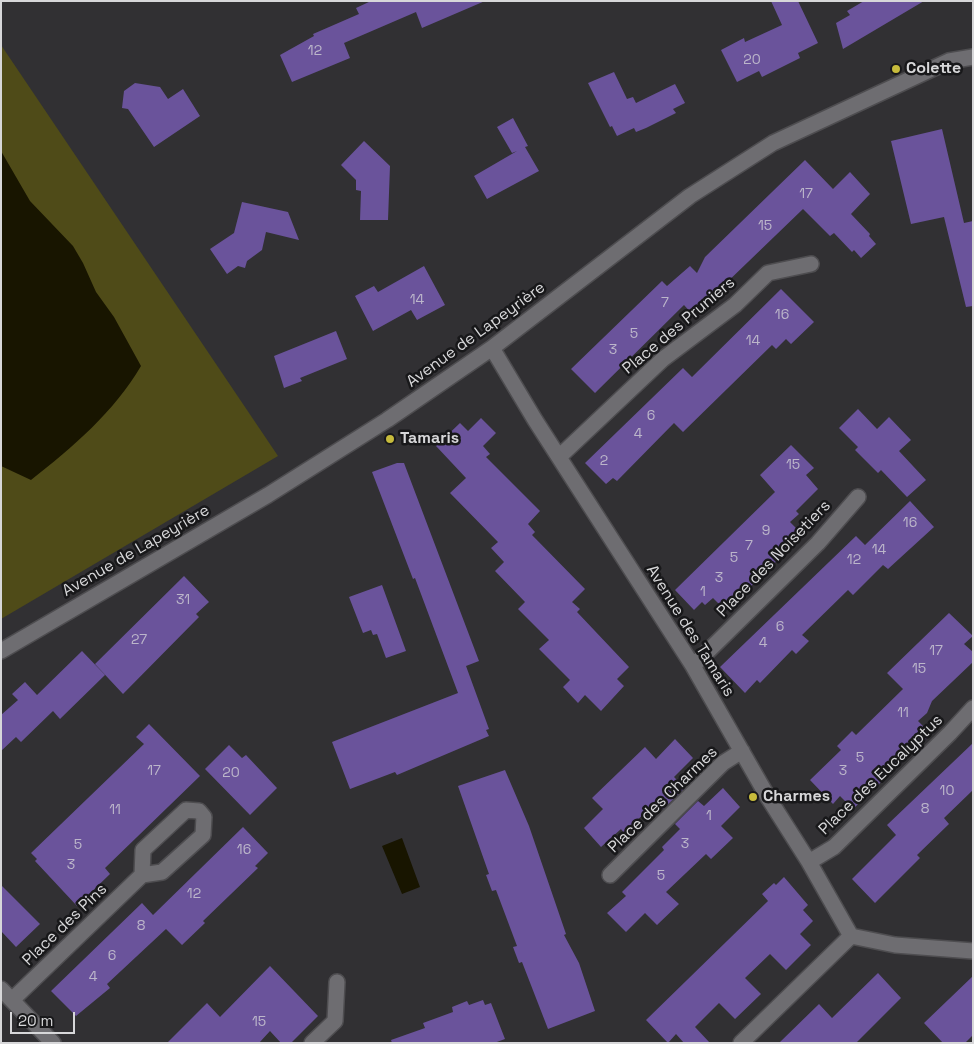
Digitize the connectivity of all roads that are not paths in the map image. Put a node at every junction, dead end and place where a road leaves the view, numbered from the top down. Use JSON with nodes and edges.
{"nodes":[{"id":1,"x":973,"y":57,"type":"edge"},
{"id":2,"x":811,"y":264,"type":"dead end"},
{"id":3,"x":492,"y":348,"type":"junction"},
{"id":4,"x":559,"y":456,"type":"junction"},
{"id":5,"x":858,"y":497,"type":"dead end"},
{"id":6,"x":1,"y":651,"type":"edge"},
{"id":7,"x":693,"y":666,"type":"junction"},
{"id":8,"x":973,"y":708,"type":"edge"},
{"id":9,"x":742,"y":751,"type":"junction"},
{"id":10,"x":809,"y":862,"type":"junction"},
{"id":11,"x":142,"y":875,"type":"junction"},
{"id":12,"x":610,"y":875,"type":"dead end"},
{"id":13,"x":851,"y":936,"type":"junction"},
{"id":14,"x":973,"y":951,"type":"edge"},
{"id":15,"x":337,"y":982,"type":"dead end"},
{"id":16,"x":1,"y":989,"type":"edge"},
{"id":17,"x":12,"y":1000,"type":"junction"},
{"id":18,"x":53,"y":1043,"type":"edge"},
{"id":19,"x":312,"y":1043,"type":"edge"},
{"id":20,"x":741,"y":1043,"type":"edge"}],
"edges":[{"from":1,"to":3,"type":"street","name":"Avenue de Lapeyrière"},
{"from":2,"to":4,"type":"street","name":"Place des Pruniers"},
{"from":3,"to":4,"type":"street","name":"Avenue des Tamaris"},
{"from":3,"to":6,"type":"street","name":"Avenue de Lapeyrière"},
{"from":4,"to":7,"type":"street","name":"Avenue des Tamaris"},
{"from":5,"to":7,"type":"street","name":"Place des Noisetiers"},
{"from":7,"to":9,"type":"street","name":"Avenue des Tamaris"},
{"from":8,"to":10,"type":"street","name":"Place des Eucalyptus"},
{"from":9,"to":10,"type":"street","name":"Avenue des Tamaris"},
{"from":9,"to":12,"type":"street","name":"Place des Charmes"},
{"from":10,"to":13,"type":"street","name":"Avenue des Tamaris"},
{"from":11,"to":11,"type":"street","name":"Place des Pins"},
{"from":11,"to":17,"type":"street","name":"Place des Pins"},
{"from":13,"to":14,"type":"street"},
{"from":13,"to":20,"type":"street"},
{"from":15,"to":19,"type":"street"},
{"from":16,"to":17,"type":"street"},
{"from":17,"to":18,"type":"street"}]}
